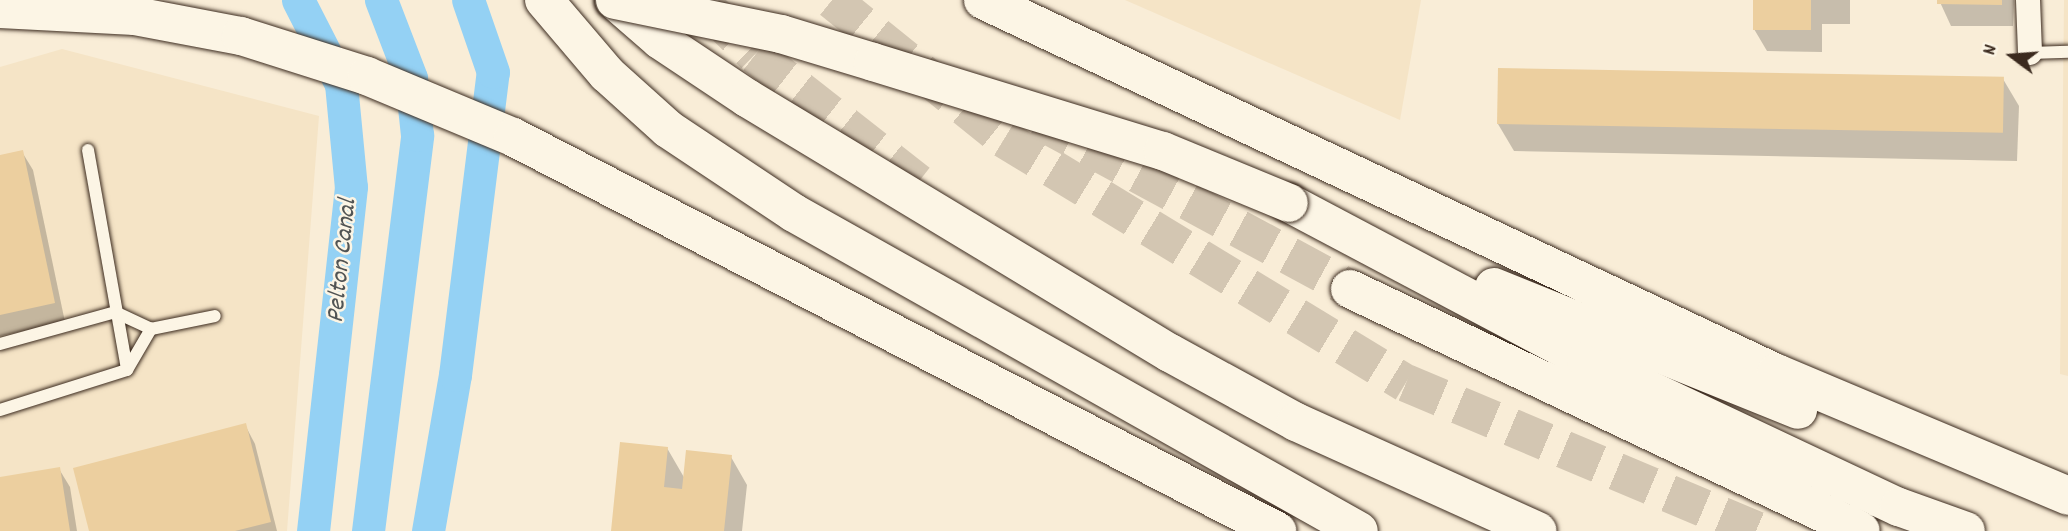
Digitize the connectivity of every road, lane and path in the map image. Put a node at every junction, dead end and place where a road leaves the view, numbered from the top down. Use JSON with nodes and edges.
{"nodes":[{"id":1,"x":544,"y":0,"type":"edge"},
{"id":2,"x":614,"y":0,"type":"edge"},
{"id":3,"x":982,"y":0,"type":"edge"},
{"id":4,"x":2028,"y":0,"type":"edge"},
{"id":5,"x":0,"y":9,"type":"edge"},
{"id":6,"x":2068,"y":52,"type":"edge"},
{"id":7,"x":2030,"y":53,"type":"joint"},
{"id":8,"x":88,"y":150,"type":"dead end"},
{"id":9,"x":1369,"y":246,"type":"junction"},
{"id":10,"x":795,"y":281,"type":"junction"},
{"id":11,"x":1350,"y":289,"type":"tunnel mouth"},
{"id":12,"x":115,"y":312,"type":"junction"},
{"id":13,"x":215,"y":316,"type":"dead end"},
{"id":14,"x":151,"y":329,"type":"junction"},
{"id":15,"x":0,"y":344,"type":"edge"},
{"id":16,"x":127,"y":370,"type":"junction"},
{"id":17,"x":0,"y":410,"type":"edge"},
{"id":18,"x":2068,"y":496,"type":"edge"},
{"id":19,"x":1322,"y":512,"type":"junction"},
{"id":20,"x":2068,"y":515,"type":"edge"},
{"id":21,"x":1277,"y":531,"type":"edge"},
{"id":22,"x":1359,"y":531,"type":"edge"},
{"id":23,"x":1537,"y":531,"type":"edge"},
{"id":24,"x":1861,"y":531,"type":"edge"},
{"id":25,"x":1966,"y":531,"type":"edge"}],
"edges":[{"from":1,"to":19,"type":"highway"},
{"from":2,"to":9,"type":"highway","bridge":true},
{"from":2,"to":23,"type":"highway"},
{"from":3,"to":18,"type":"highway"},
{"from":4,"to":7,"type":"street"},
{"from":5,"to":10,"type":"highway"},
{"from":6,"to":7,"type":"lane"},
{"from":8,"to":12,"type":"lane"},
{"from":9,"to":20,"type":"highway"},
{"from":9,"to":25,"type":"highway"},
{"from":10,"to":19,"type":"highway"},
{"from":10,"to":21,"type":"highway"},
{"from":11,"to":24,"type":"highway"},
{"from":12,"to":14,"type":"lane"},
{"from":12,"to":15,"type":"lane"},
{"from":12,"to":16,"type":"lane"},
{"from":13,"to":14,"type":"lane"},
{"from":14,"to":16,"type":"lane"},
{"from":16,"to":17,"type":"lane"},
{"from":19,"to":22,"type":"highway"}]}
